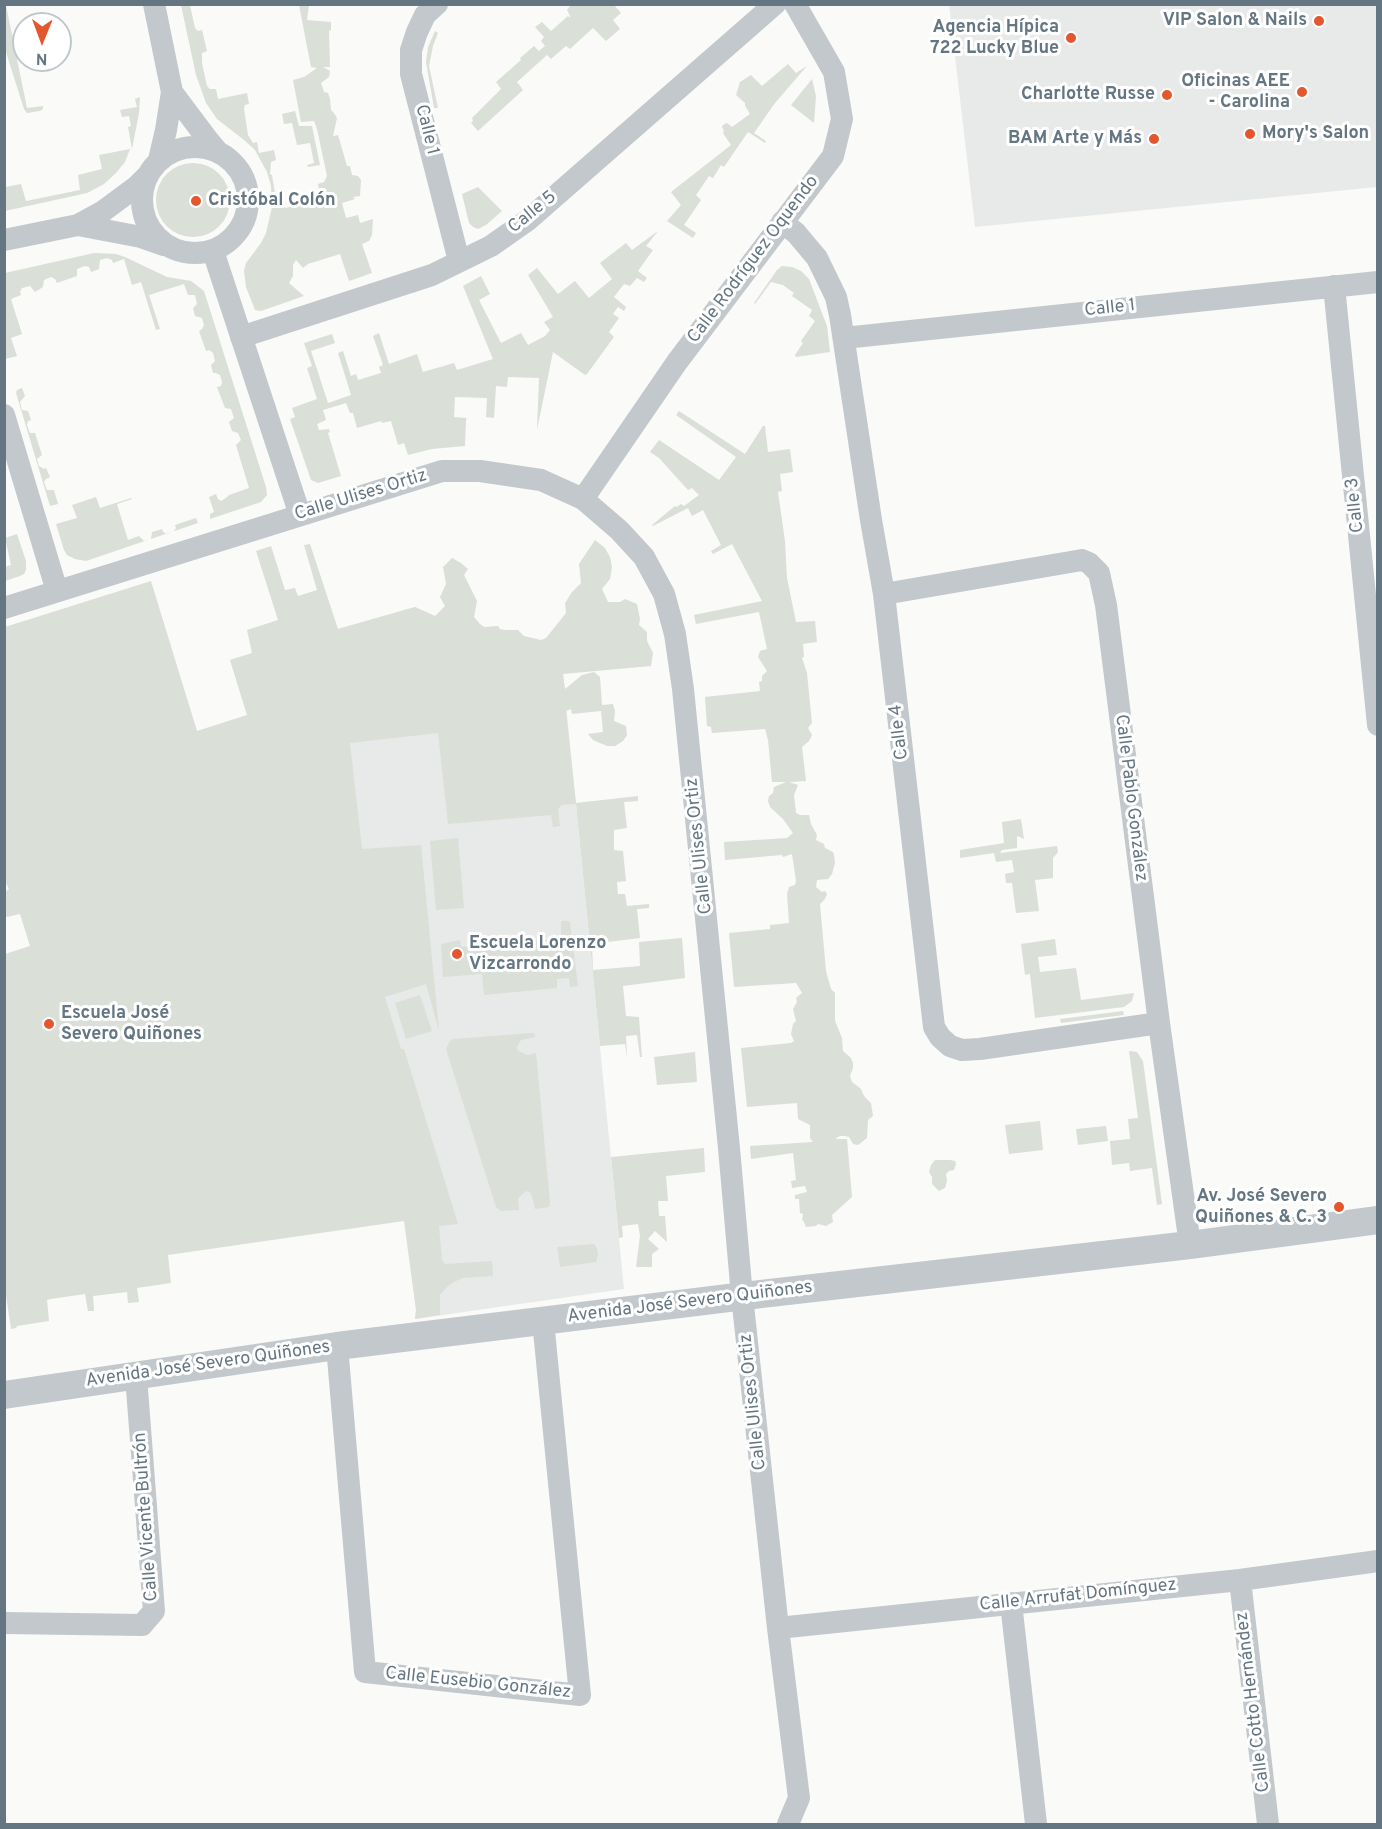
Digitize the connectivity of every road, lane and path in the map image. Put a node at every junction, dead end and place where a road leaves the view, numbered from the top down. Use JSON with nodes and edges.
{"nodes":[{"id":1,"x":154,"y":4,"type":"edge"},
{"id":2,"x":437,"y":4,"type":"edge"},
{"id":3,"x":775,"y":4,"type":"edge"},
{"id":4,"x":795,"y":4,"type":"edge"},
{"id":5,"x":172,"y":92,"type":"junction"},
{"id":6,"x":218,"y":152,"type":"junction"},
{"id":7,"x":153,"y":168,"type":"junction"},
{"id":8,"x":782,"y":222,"type":"junction"},
{"id":9,"x":78,"y":225,"type":"junction"},
{"id":10,"x":4,"y":240,"type":"edge"},
{"id":11,"x":172,"y":248,"type":"junction"},
{"id":12,"x":213,"y":250,"type":"junction"},
{"id":13,"x":459,"y":261,"type":"junction"},
{"id":14,"x":1377,"y":282,"type":"edge"},
{"id":15,"x":1334,"y":286,"type":"junction"},
{"id":16,"x":241,"y":337,"type":"junction"},
{"id":17,"x":843,"y":338,"type":"junction"},
{"id":18,"x":4,"y":415,"type":"edge"},
{"id":19,"x":583,"y":499,"type":"junction"},
{"id":20,"x":300,"y":515,"type":"junction"},
{"id":21,"x":57,"y":591,"type":"junction"},
{"id":22,"x":884,"y":594,"type":"junction"},
{"id":23,"x":4,"y":608,"type":"edge"},
{"id":24,"x":1377,"y":725,"type":"edge"},
{"id":25,"x":1159,"y":1023,"type":"junction"},
{"id":26,"x":1377,"y":1220,"type":"edge"},
{"id":27,"x":1190,"y":1245,"type":"junction"},
{"id":28,"x":742,"y":1296,"type":"junction"},
{"id":29,"x":543,"y":1321,"type":"junction"},
{"id":30,"x":337,"y":1346,"type":"junction"},
{"id":31,"x":136,"y":1376,"type":"junction"},
{"id":32,"x":4,"y":1395,"type":"edge"},
{"id":33,"x":1377,"y":1561,"type":"edge"},
{"id":34,"x":1240,"y":1580,"type":"junction"},
{"id":35,"x":1011,"y":1603,"type":"junction"},
{"id":36,"x":4,"y":1623,"type":"edge"},
{"id":37,"x":778,"y":1628,"type":"junction"},
{"id":38,"x":788,"y":1824,"type":"edge"},
{"id":39,"x":1036,"y":1824,"type":"edge"},
{"id":40,"x":1268,"y":1824,"type":"edge"}],
"edges":[{"from":1,"to":5,"type":"street"},
{"from":2,"to":13,"type":"street","name":"Calle 1"},
{"from":3,"to":13,"type":"street","name":"Calle 5"},
{"from":4,"to":8,"type":"street","name":"Calle Rodríguez Oquendo"},
{"from":5,"to":6,"type":"street"},
{"from":5,"to":7,"type":"street"},
{"from":6,"to":7,"type":"street"},
{"from":6,"to":12,"type":"street"},
{"from":7,"to":9,"type":"street"},
{"from":7,"to":11,"type":"street"},
{"from":8,"to":17,"type":"street","name":"Calle 4"},
{"from":8,"to":19,"type":"street","name":"Calle Rodríguez Oquendo"},
{"from":9,"to":10,"type":"street"},
{"from":9,"to":11,"type":"street"},
{"from":11,"to":12,"type":"street"},
{"from":12,"to":16,"type":"street"},
{"from":13,"to":16,"type":"street","name":"Calle 5"},
{"from":14,"to":15,"type":"street","name":"Calle 1"},
{"from":15,"to":17,"type":"street","name":"Calle 1"},
{"from":15,"to":24,"type":"street","name":"Calle 3"},
{"from":16,"to":20,"type":"street"},
{"from":17,"to":22,"type":"street","name":"Calle 4"},
{"from":18,"to":21,"type":"street"},
{"from":19,"to":20,"type":"street","name":"Calle Ulises Ortiz"},
{"from":19,"to":28,"type":"street","name":"Calle Ulises Ortiz"},
{"from":20,"to":21,"type":"street","name":"Calle Ulises Ortiz"},
{"from":21,"to":23,"type":"street","name":"Calle Ulises Ortiz"},
{"from":22,"to":25,"type":"street","name":"Calle 4"},
{"from":22,"to":25,"type":"street","name":"Calle Pablo González"},
{"from":25,"to":27,"type":"street","name":"Calle Pablo González"},
{"from":26,"to":27,"type":"street","name":"Avenida José Severo Quiñones"},
{"from":27,"to":28,"type":"street","name":"Avenida José Severo Quiñones"},
{"from":28,"to":29,"type":"street","name":"Avenida José Severo Quiñones"},
{"from":28,"to":37,"type":"street","name":"Calle Ulises Ortiz"},
{"from":29,"to":30,"type":"street","name":"Avenida José Severo Quiñones"},
{"from":29,"to":30,"type":"street","name":"Calle Eusebio González"},
{"from":30,"to":31,"type":"street","name":"Avenida José Severo Quiñones"},
{"from":31,"to":32,"type":"street","name":"Avenida José Severo Quiñones"},
{"from":31,"to":36,"type":"street","name":"Calle Vicente Bultrón"},
{"from":33,"to":34,"type":"street","name":"Calle Arrufat Domínguez"},
{"from":34,"to":35,"type":"street","name":"Calle Arrufat Domínguez"},
{"from":34,"to":40,"type":"street","name":"Calle Cotto Hernández"},
{"from":35,"to":37,"type":"street","name":"Calle Arrufat Domínguez"},
{"from":35,"to":39,"type":"street"},
{"from":37,"to":38,"type":"street","name":"Calle Ulises Ortiz"}]}
